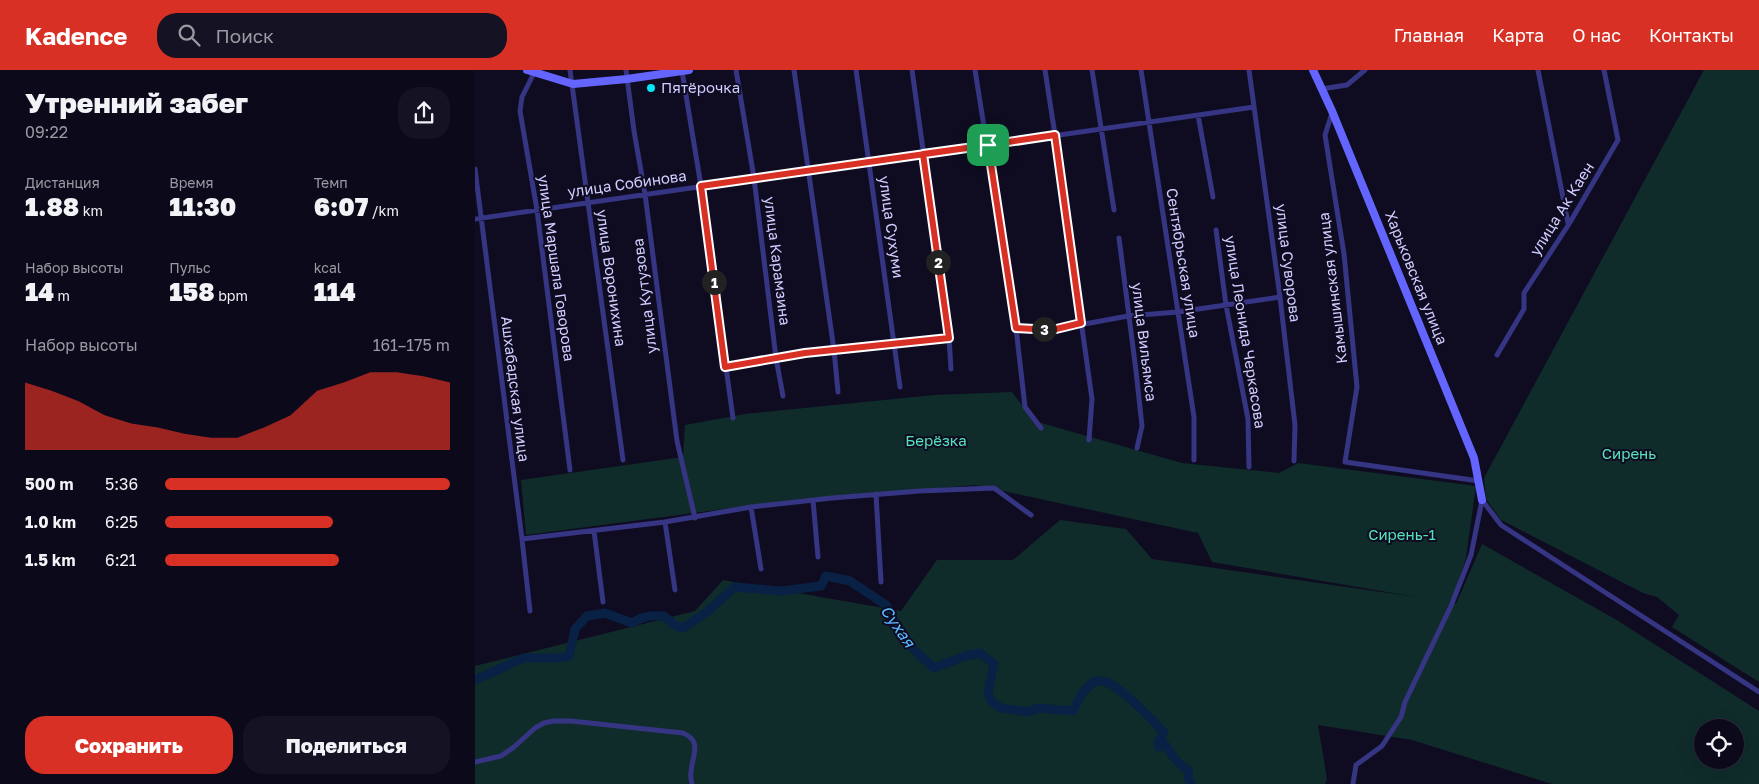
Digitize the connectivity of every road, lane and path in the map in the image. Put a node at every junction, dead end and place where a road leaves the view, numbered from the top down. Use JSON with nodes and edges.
{"nodes":[{"id":1,"x":570,"y":70,"type":"edge"},
{"id":2,"x":626,"y":70,"type":"edge"},
{"id":3,"x":686,"y":70,"type":"edge"},
{"id":4,"x":736,"y":70,"type":"edge"},
{"id":5,"x":794,"y":70,"type":"edge"},
{"id":6,"x":856,"y":70,"type":"edge"},
{"id":7,"x":913,"y":70,"type":"edge"},
{"id":8,"x":975,"y":70,"type":"edge"},
{"id":9,"x":1045,"y":70,"type":"edge"},
{"id":10,"x":1092,"y":70,"type":"edge"},
{"id":11,"x":1141,"y":70,"type":"edge"},
{"id":12,"x":1249,"y":70,"type":"edge"},
{"id":13,"x":1313,"y":70,"type":"edge"},
{"id":14,"x":1365,"y":70,"type":"edge"},
{"id":15,"x":1538,"y":70,"type":"edge"},
{"id":16,"x":1604,"y":70,"type":"edge"},
{"id":17,"x":530,"y":71,"type":"edge"},
{"id":18,"x":627,"y":79,"type":"junction"},
{"id":19,"x":573,"y":84,"type":"junction"},
{"id":20,"x":1321,"y":89,"type":"junction"},
{"id":21,"x":1254,"y":107,"type":"junction"},
{"id":22,"x":1332,"y":111,"type":"junction"},
{"id":23,"x":1198,"y":115,"type":"junction"},
{"id":24,"x":1148,"y":122,"type":"junction"},
{"id":25,"x":1101,"y":129,"type":"junction"},
{"id":26,"x":1055,"y":135,"type":"junction"},
{"id":27,"x":988,"y":145,"type":"junction"},
{"id":28,"x":923,"y":154,"type":"junction"},
{"id":29,"x":869,"y":162,"type":"junction"},
{"id":30,"x":475,"y":169,"type":"edge"},
{"id":31,"x":808,"y":171,"type":"junction"},
{"id":32,"x":754,"y":178,"type":"junction"},
{"id":33,"x":701,"y":186,"type":"junction"},
{"id":34,"x":645,"y":194,"type":"junction"},
{"id":35,"x":1213,"y":197,"type":"dead end"},
{"id":36,"x":589,"y":202,"type":"junction"},
{"id":37,"x":537,"y":210,"type":"junction"},
{"id":38,"x":1113,"y":210,"type":"dead end"},
{"id":39,"x":478,"y":218,"type":"edge"},
{"id":40,"x":1569,"y":224,"type":"junction"},
{"id":41,"x":1216,"y":230,"type":"dead end"},
{"id":42,"x":1119,"y":238,"type":"dead end"},
{"id":43,"x":1280,"y":297,"type":"junction"},
{"id":44,"x":1226,"y":305,"type":"junction"},
{"id":45,"x":1178,"y":312,"type":"junction"},
{"id":46,"x":1128,"y":316,"type":"junction"},
{"id":47,"x":1081,"y":323,"type":"junction"},
{"id":48,"x":1016,"y":328,"type":"junction"},
{"id":49,"x":949,"y":338,"type":"junction"},
{"id":50,"x":894,"y":343,"type":"junction"},
{"id":51,"x":834,"y":350,"type":"junction"},
{"id":52,"x":1497,"y":355,"type":"dead end"},
{"id":53,"x":776,"y":358,"type":"junction"},
{"id":54,"x":725,"y":367,"type":"junction"},
{"id":55,"x":951,"y":369,"type":"dead end"},
{"id":56,"x":900,"y":387,"type":"dead end"},
{"id":57,"x":838,"y":392,"type":"dead end"},
{"id":58,"x":783,"y":396,"type":"dead end"},
{"id":59,"x":733,"y":418,"type":"dead end"},
{"id":60,"x":1041,"y":428,"type":"dead end"},
{"id":61,"x":1089,"y":440,"type":"dead end"},
{"id":62,"x":1137,"y":448,"type":"dead end"},
{"id":63,"x":623,"y":460,"type":"dead end"},
{"id":64,"x":1194,"y":460,"type":"dead end"},
{"id":65,"x":1295,"y":461,"type":"dead end"},
{"id":66,"x":1249,"y":467,"type":"dead end"},
{"id":67,"x":570,"y":470,"type":"dead end"},
{"id":68,"x":1479,"y":481,"type":"junction"},
{"id":69,"x":876,"y":494,"type":"junction"},
{"id":70,"x":813,"y":500,"type":"junction"},
{"id":71,"x":1483,"y":500,"type":"junction"},
{"id":72,"x":751,"y":507,"type":"junction"},
{"id":73,"x":1031,"y":515,"type":"dead end"},
{"id":74,"x":695,"y":518,"type":"junction"},
{"id":75,"x":665,"y":522,"type":"junction"},
{"id":76,"x":594,"y":531,"type":"junction"},
{"id":77,"x":522,"y":538,"type":"junction"},
{"id":78,"x":818,"y":557,"type":"dead end"},
{"id":79,"x":761,"y":569,"type":"dead end"},
{"id":80,"x":881,"y":582,"type":"dead end"},
{"id":81,"x":675,"y":590,"type":"dead end"},
{"id":82,"x":603,"y":602,"type":"dead end"},
{"id":83,"x":530,"y":612,"type":"dead end"},
{"id":84,"x":1759,"y":692,"type":"edge"},
{"id":85,"x":475,"y":762,"type":"edge"},
{"id":86,"x":692,"y":784,"type":"edge"},
{"id":87,"x":1353,"y":784,"type":"edge"}],
"edges":[{"from":1,"to":19,"type":"street","name":"улица Воронихина"},
{"from":2,"to":18,"type":"street","name":"улица Кутузова"},
{"from":3,"to":18,"type":"street"},
{"from":3,"to":33,"type":"street"},
{"from":4,"to":32,"type":"street","name":"улица Карамзина"},
{"from":5,"to":31,"type":"street"},
{"from":6,"to":29,"type":"street","name":"улица Сухуми"},
{"from":7,"to":28,"type":"street"},
{"from":8,"to":27,"type":"street"},
{"from":9,"to":26,"type":"street"},
{"from":10,"to":25,"type":"street"},
{"from":11,"to":24,"type":"street","name":"Сентябрьская улица"},
{"from":12,"to":21,"type":"street","name":"улица Суворова"},
{"from":13,"to":20,"type":"street","name":"Харьковская улица"},
{"from":14,"to":20,"type":"street"},
{"from":15,"to":40,"type":"street"},
{"from":16,"to":40,"type":"street","name":"улица Ак Каен"},
{"from":17,"to":19,"type":"street"},
{"from":17,"to":37,"type":"street","name":"улица Маршала Говорова"},
{"from":18,"to":19,"type":"street"},
{"from":18,"to":34,"type":"street","name":"улица Кутузова"},
{"from":19,"to":36,"type":"street","name":"улица Воронихина"},
{"from":20,"to":22,"type":"street","name":"Харьковская улица"},
{"from":21,"to":23,"type":"street","name":"улица Собинова"},
{"from":21,"to":43,"type":"street","name":"улица Суворова"},
{"from":22,"to":68,"type":"street","name":"Харьковская улица"},
{"from":22,"to":68,"type":"street","name":"Камышинская улица"},
{"from":23,"to":24,"type":"street","name":"улица Собинова"},
{"from":23,"to":35,"type":"street"},
{"from":24,"to":25,"type":"street","name":"улица Собинова"},
{"from":24,"to":45,"type":"street","name":"Сентябрьская улица"},
{"from":25,"to":26,"type":"street","name":"улица Собинова"},
{"from":25,"to":38,"type":"street"},
{"from":26,"to":27,"type":"street","name":"улица Собинова"},
{"from":26,"to":47,"type":"street"},
{"from":27,"to":28,"type":"street","name":"улица Собинова"},
{"from":27,"to":48,"type":"street"},
{"from":28,"to":29,"type":"street","name":"улица Собинова"},
{"from":28,"to":49,"type":"street"},
{"from":29,"to":31,"type":"street","name":"улица Собинова"},
{"from":29,"to":50,"type":"street","name":"улица Сухуми"},
{"from":30,"to":39,"type":"street","name":"Ашхабадская улица"},
{"from":31,"to":32,"type":"street","name":"улица Собинова"},
{"from":31,"to":51,"type":"street"},
{"from":32,"to":33,"type":"street","name":"улица Собинова"},
{"from":32,"to":53,"type":"street","name":"улица Карамзина"},
{"from":33,"to":34,"type":"street","name":"улица Собинова"},
{"from":33,"to":54,"type":"street"},
{"from":34,"to":36,"type":"street","name":"улица Собинова"},
{"from":34,"to":74,"type":"street","name":"улица Кутузова"},
{"from":36,"to":37,"type":"street","name":"улица Собинова"},
{"from":36,"to":63,"type":"street","name":"улица Воронихина"},
{"from":37,"to":39,"type":"street","name":"улица Собинова"},
{"from":37,"to":67,"type":"street","name":"улица Маршала Говорова"},
{"from":39,"to":77,"type":"street","name":"Ашхабадская улица"},
{"from":40,"to":52,"type":"street","name":"улица Ак Каен"},
{"from":41,"to":44,"type":"street","name":"улица Леонида Черкасова"},
{"from":42,"to":46,"type":"street","name":"улица Вильямса"},
{"from":43,"to":44,"type":"street"},
{"from":43,"to":65,"type":"street","name":"улица Суворова"},
{"from":44,"to":45,"type":"street"},
{"from":44,"to":66,"type":"street","name":"улица Леонида Черкасова"},
{"from":45,"to":46,"type":"street"},
{"from":45,"to":64,"type":"street","name":"Сентябрьская улица"},
{"from":46,"to":47,"type":"street"},
{"from":46,"to":62,"type":"street","name":"улица Вильямса"},
{"from":47,"to":48,"type":"street"},
{"from":47,"to":61,"type":"street"},
{"from":48,"to":60,"type":"street"},
{"from":49,"to":50,"type":"street"},
{"from":49,"to":55,"type":"street"},
{"from":50,"to":51,"type":"street"},
{"from":50,"to":56,"type":"street","name":"улица Сухуми"},
{"from":51,"to":53,"type":"street"},
{"from":51,"to":57,"type":"street"},
{"from":53,"to":54,"type":"street"},
{"from":53,"to":58,"type":"street","name":"улица Карамзина"},
{"from":54,"to":59,"type":"street"},
{"from":68,"to":71,"type":"street","name":"Харьковская улица"},
{"from":69,"to":70,"type":"street"},
{"from":69,"to":73,"type":"street"},
{"from":69,"to":80,"type":"street"},
{"from":70,"to":72,"type":"street"},
{"from":70,"to":78,"type":"street"},
{"from":71,"to":84,"type":"street"},
{"from":71,"to":87,"type":"street"},
{"from":72,"to":74,"type":"street"},
{"from":72,"to":79,"type":"street"},
{"from":74,"to":75,"type":"street"},
{"from":75,"to":76,"type":"street"},
{"from":75,"to":81,"type":"street"},
{"from":76,"to":77,"type":"street"},
{"from":76,"to":82,"type":"street"},
{"from":77,"to":83,"type":"street","name":"Ашхабадская улица"},
{"from":85,"to":86,"type":"street"}]}
